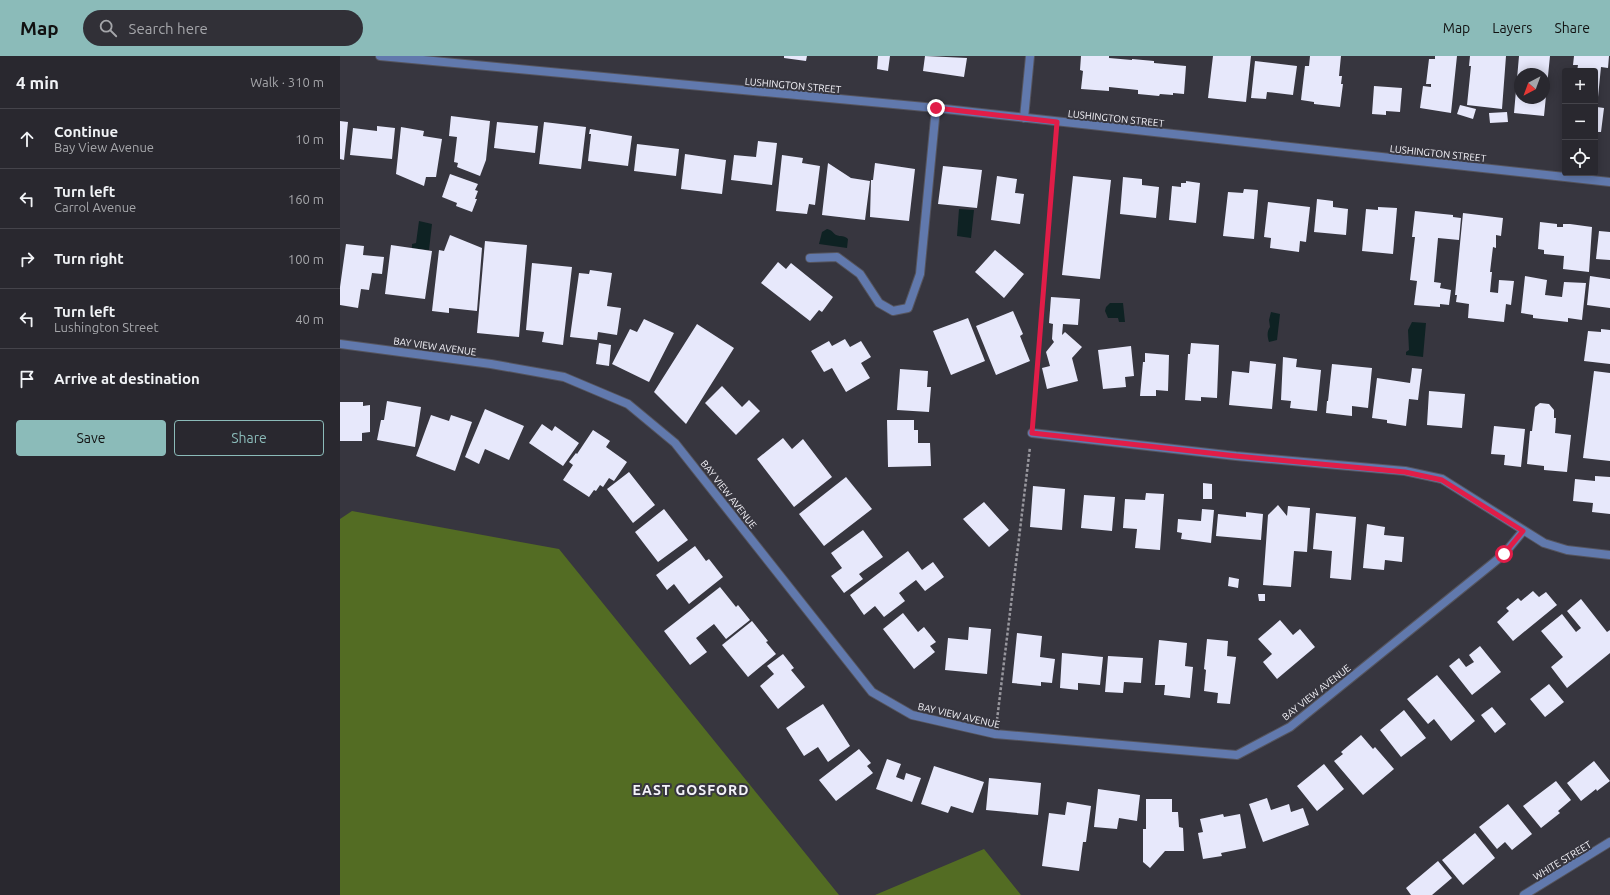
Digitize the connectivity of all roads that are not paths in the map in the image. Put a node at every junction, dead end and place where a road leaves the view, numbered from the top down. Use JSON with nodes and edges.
{"nodes":[{"id":1,"x":380,"y":56,"type":"edge"},
{"id":2,"x":1030,"y":56,"type":"edge"},
{"id":3,"x":936,"y":108,"type":"junction"},
{"id":4,"x":1024,"y":118,"type":"junction"},
{"id":5,"x":1610,"y":182,"type":"edge"},
{"id":6,"x":810,"y":258,"type":"dead end"},
{"id":7,"x":340,"y":344,"type":"edge"},
{"id":8,"x":1032,"y":433,"type":"road end"},
{"id":9,"x":1523,"y":531,"type":"junction"},
{"id":10,"x":1610,"y":554,"type":"edge"},
{"id":11,"x":1610,"y":842,"type":"edge"},
{"id":12,"x":1524,"y":895,"type":"edge"}],
"edges":[{"from":1,"to":3,"type":"street","name":"LUSHINGTON STREET"},
{"from":2,"to":4,"type":"street"},
{"from":3,"to":4,"type":"street","name":"LUSHINGTON STREET"},
{"from":3,"to":6,"type":"street"},
{"from":4,"to":5,"type":"street","name":"LUSHINGTON STREET"},
{"from":7,"to":9,"type":"street","name":"BAY VIEW AVENUE"},
{"from":8,"to":9,"type":"street"},
{"from":9,"to":10,"type":"street"},
{"from":11,"to":12,"type":"street","name":"WHITE STREET"}]}
